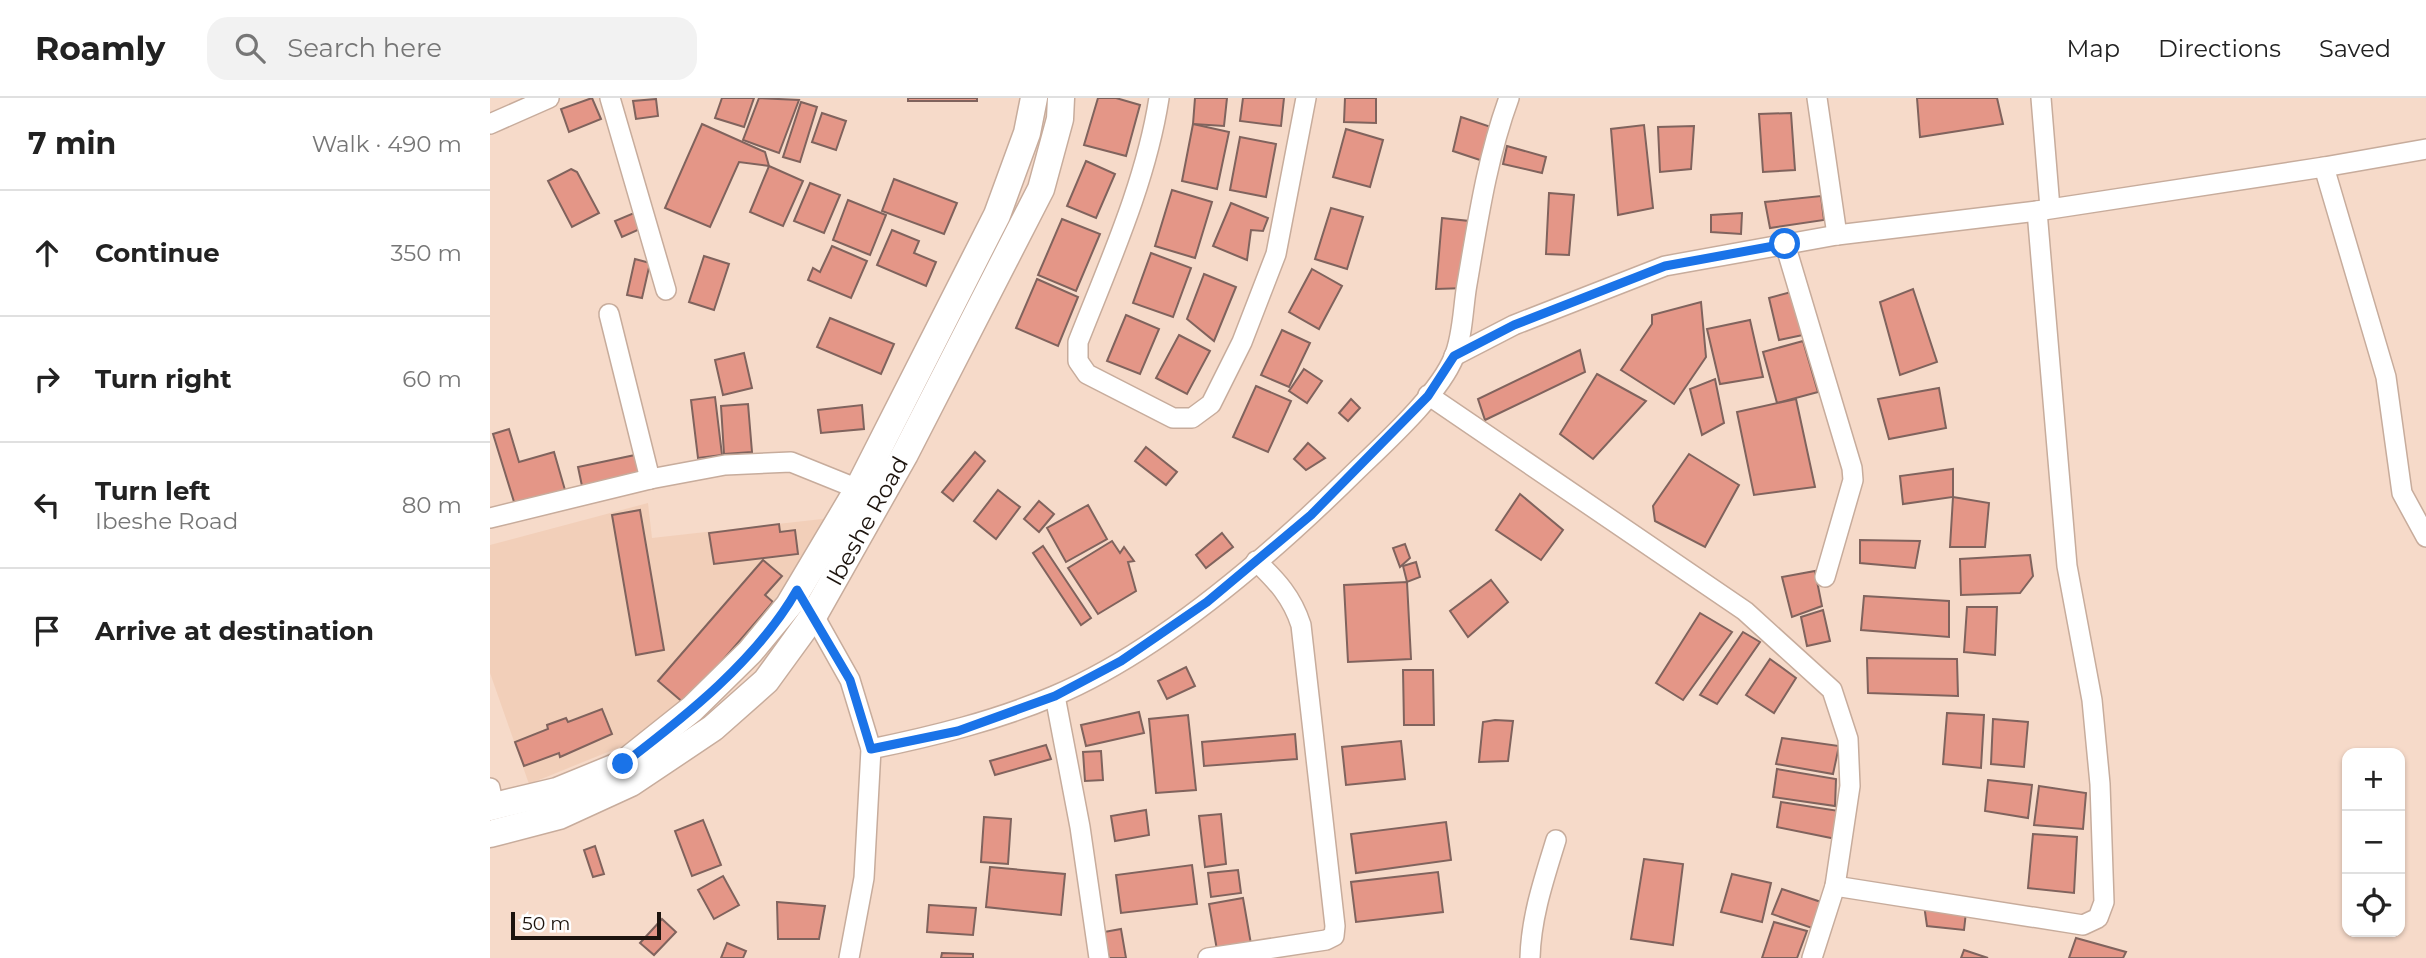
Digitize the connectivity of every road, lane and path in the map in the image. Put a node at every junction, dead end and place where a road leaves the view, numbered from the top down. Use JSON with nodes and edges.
{"nodes":[{"id":1,"x":549,"y":98,"type":"edge"},
{"id":2,"x":610,"y":98,"type":"edge"},
{"id":3,"x":1034,"y":98,"type":"edge"},
{"id":4,"x":1061,"y":98,"type":"edge"},
{"id":5,"x":1159,"y":98,"type":"edge"},
{"id":6,"x":1306,"y":98,"type":"edge"},
{"id":7,"x":1509,"y":98,"type":"edge"},
{"id":8,"x":1817,"y":98,"type":"edge"},
{"id":9,"x":2040,"y":98,"type":"edge"},
{"id":10,"x":490,"y":124,"type":"edge"},
{"id":11,"x":2426,"y":149,"type":"edge"},
{"id":12,"x":2324,"y":167,"type":"junction"},
{"id":13,"x":2044,"y":209,"type":"junction"},
{"id":14,"x":1837,"y":235,"type":"junction"},
{"id":15,"x":1785,"y":244,"type":"junction"},
{"id":16,"x":666,"y":290,"type":"dead end"},
{"id":17,"x":609,"y":314,"type":"dead end"},
{"id":18,"x":1454,"y":356,"type":"junction"},
{"id":19,"x":1428,"y":396,"type":"junction"},
{"id":20,"x":650,"y":479,"type":"junction"},
{"id":21,"x":858,"y":489,"type":"junction"},
{"id":22,"x":490,"y":518,"type":"edge"},
{"id":23,"x":2426,"y":536,"type":"edge"},
{"id":24,"x":1256,"y":561,"type":"junction"},
{"id":25,"x":1825,"y":577,"type":"dead end"},
{"id":26,"x":797,"y":590,"type":"junction"},
{"id":27,"x":814,"y":615,"type":"junction"},
{"id":28,"x":1055,"y":696,"type":"junction"},
{"id":29,"x":871,"y":749,"type":"junction"},
{"id":30,"x":491,"y":801,"type":"edge"},
{"id":31,"x":490,"y":834,"type":"edge"},
{"id":32,"x":1556,"y":840,"type":"dead end"},
{"id":33,"x":1835,"y":886,"type":"junction"},
{"id":34,"x":849,"y":958,"type":"edge"},
{"id":35,"x":1099,"y":958,"type":"edge"},
{"id":36,"x":1208,"y":958,"type":"edge"},
{"id":37,"x":1530,"y":958,"type":"edge"},
{"id":38,"x":1812,"y":958,"type":"edge"}],
"edges":[{"from":1,"to":10,"type":"street"},
{"from":2,"to":16,"type":"street"},
{"from":3,"to":21,"type":"main road","name":"Ibeshe Road"},
{"from":4,"to":27,"type":"main road","name":"Ibeshe Road"},
{"from":5,"to":6,"type":"street"},
{"from":7,"to":18,"type":"street"},
{"from":8,"to":14,"type":"street"},
{"from":9,"to":13,"type":"street"},
{"from":11,"to":12,"type":"street"},
{"from":12,"to":13,"type":"street"},
{"from":12,"to":23,"type":"street"},
{"from":13,"to":14,"type":"street"},
{"from":13,"to":33,"type":"street"},
{"from":14,"to":15,"type":"street"},
{"from":15,"to":18,"type":"street"},
{"from":15,"to":25,"type":"street"},
{"from":17,"to":20,"type":"street"},
{"from":18,"to":19,"type":"street"},
{"from":19,"to":24,"type":"street"},
{"from":19,"to":33,"type":"street"},
{"from":20,"to":21,"type":"street"},
{"from":20,"to":22,"type":"street"},
{"from":21,"to":26,"type":"main road","name":"Ibeshe Road"},
{"from":24,"to":28,"type":"street"},
{"from":24,"to":36,"type":"street"},
{"from":26,"to":27,"type":"street"},
{"from":26,"to":30,"type":"main road","name":"Ibeshe Road"},
{"from":27,"to":29,"type":"street"},
{"from":27,"to":31,"type":"main road","name":"Ibeshe Road"},
{"from":28,"to":29,"type":"street"},
{"from":28,"to":35,"type":"street"},
{"from":29,"to":34,"type":"street"},
{"from":32,"to":37,"type":"street"},
{"from":33,"to":38,"type":"street"}]}
